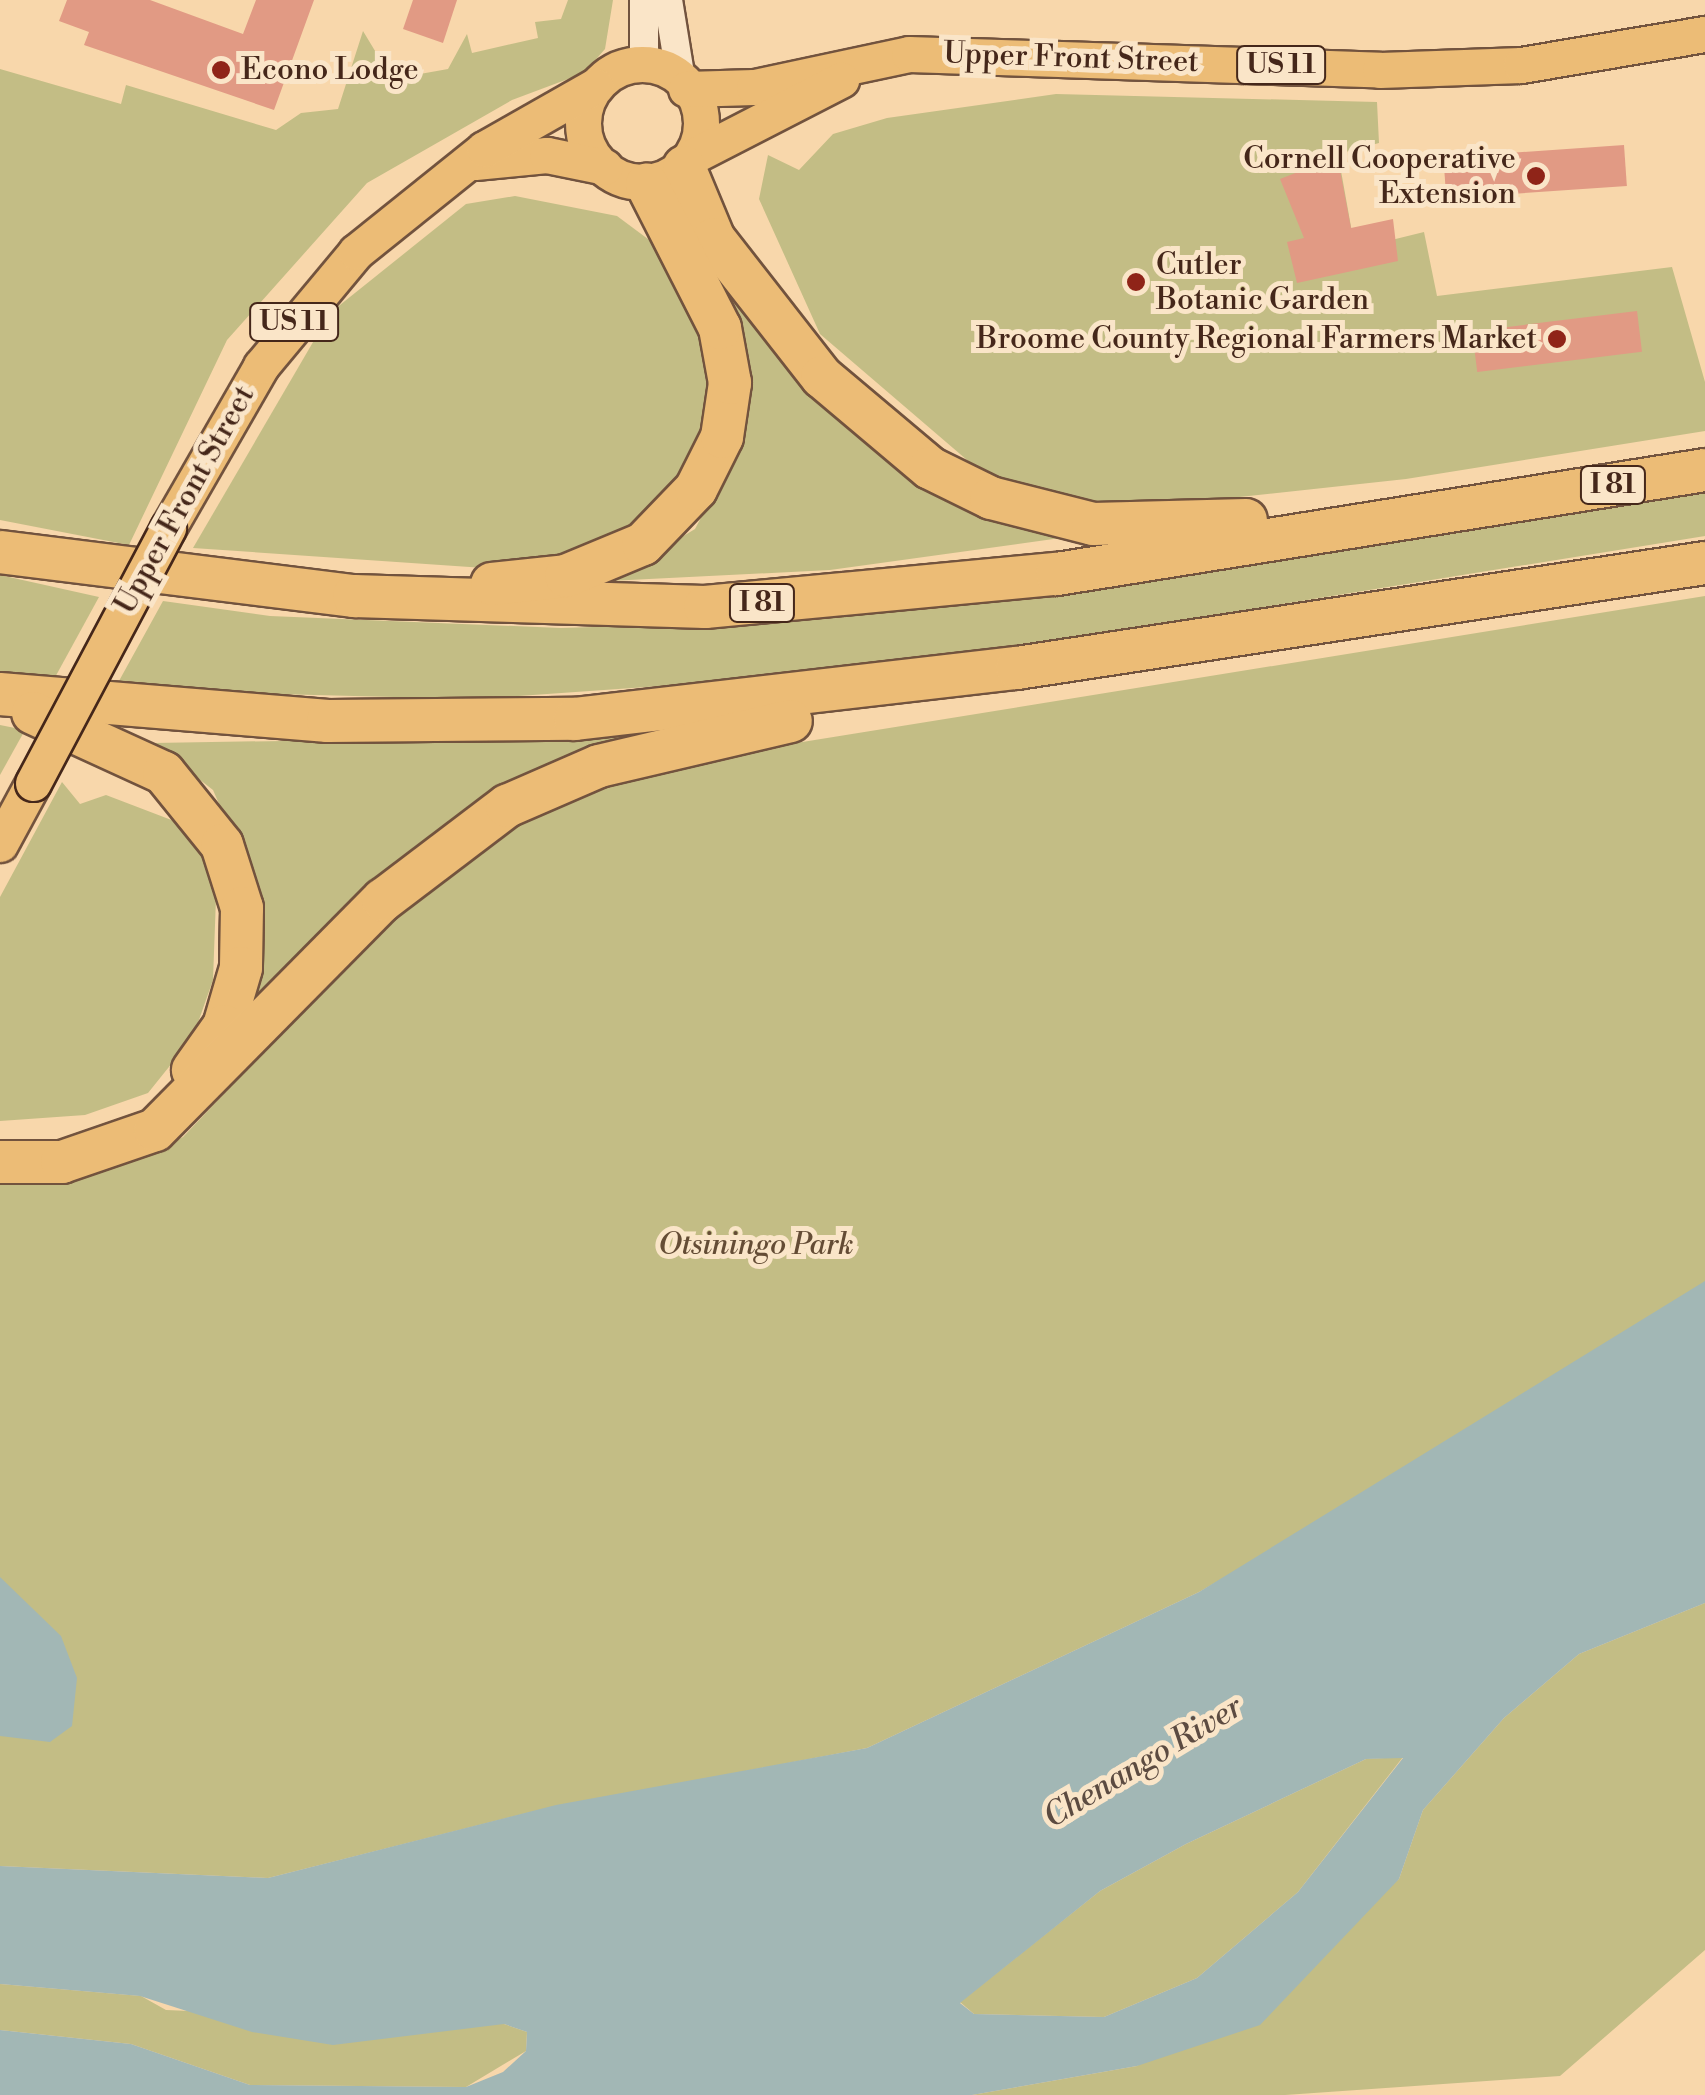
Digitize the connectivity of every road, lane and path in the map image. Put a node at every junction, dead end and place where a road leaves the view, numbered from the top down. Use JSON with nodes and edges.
{"nodes":[{"id":1,"x":644,"y":0,"type":"edge"},
{"id":2,"x":668,"y":0,"type":"edge"},
{"id":3,"x":1705,"y":34,"type":"edge"},
{"id":4,"x":644,"y":61,"type":"junction"},
{"id":5,"x":856,"y":66,"type":"junction"},
{"id":6,"x":684,"y":84,"type":"junction"},
{"id":7,"x":595,"y":86,"type":"junction"},
{"id":8,"x":474,"y":162,"type":"junction"},
{"id":9,"x":605,"y":167,"type":"junction"},
{"id":10,"x":674,"y":170,"type":"junction"},
{"id":11,"x":1705,"y":470,"type":"edge"},
{"id":12,"x":1521,"y":501,"type":"junction"},
{"id":13,"x":0,"y":552,"type":"edge"},
{"id":14,"x":1705,"y":563,"type":"edge"},
{"id":15,"x":354,"y":596,"type":"junction"},
{"id":16,"x":1018,"y":668,"type":"junction"},
{"id":17,"x":0,"y":697,"type":"edge"},
{"id":18,"x":0,"y":844,"type":"edge"},
{"id":19,"x":0,"y":1141,"type":"edge"},
{"id":20,"x":0,"y":1162,"type":"edge"}],
"edges":[{"from":1,"to":4,"type":"street"},
{"from":2,"to":6,"type":"street"},
{"from":3,"to":5,"type":"main road","name":"Upper Front Street","number":"US 11"},
{"from":4,"to":6,"type":"main road","name":"Upper Front Street","number":"US 11"},
{"from":4,"to":7,"type":"main road","name":"Upper Front Street","number":"US 11"},
{"from":5,"to":6,"type":"main road","name":"Upper Front Street","number":"US 11"},
{"from":5,"to":10,"type":"main road","name":"Upper Front Street","number":"US 11"},
{"from":6,"to":10,"type":"main road"},
{"from":7,"to":8,"type":"main road","name":"Upper Front Street","number":"US 11"},
{"from":7,"to":9,"type":"main road"},
{"from":8,"to":9,"type":"main road","name":"Upper Front Street","number":"US 11"},
{"from":8,"to":18,"type":"main road","name":"Upper Front Street","number":"US 11","bridge":true},
{"from":9,"to":10,"type":"main road","name":"Upper Front Street","number":"US 11"},
{"from":10,"to":12,"type":"highway"},
{"from":10,"to":15,"type":"highway"},
{"from":11,"to":12,"type":"highway","number":"I 81"},
{"from":12,"to":15,"type":"highway","number":"I 81"},
{"from":13,"to":15,"type":"highway","number":"I 81"},
{"from":14,"to":16,"type":"highway"},
{"from":16,"to":17,"type":"highway"},
{"from":16,"to":20,"type":"highway"},
{"from":17,"to":19,"type":"highway"}]}
